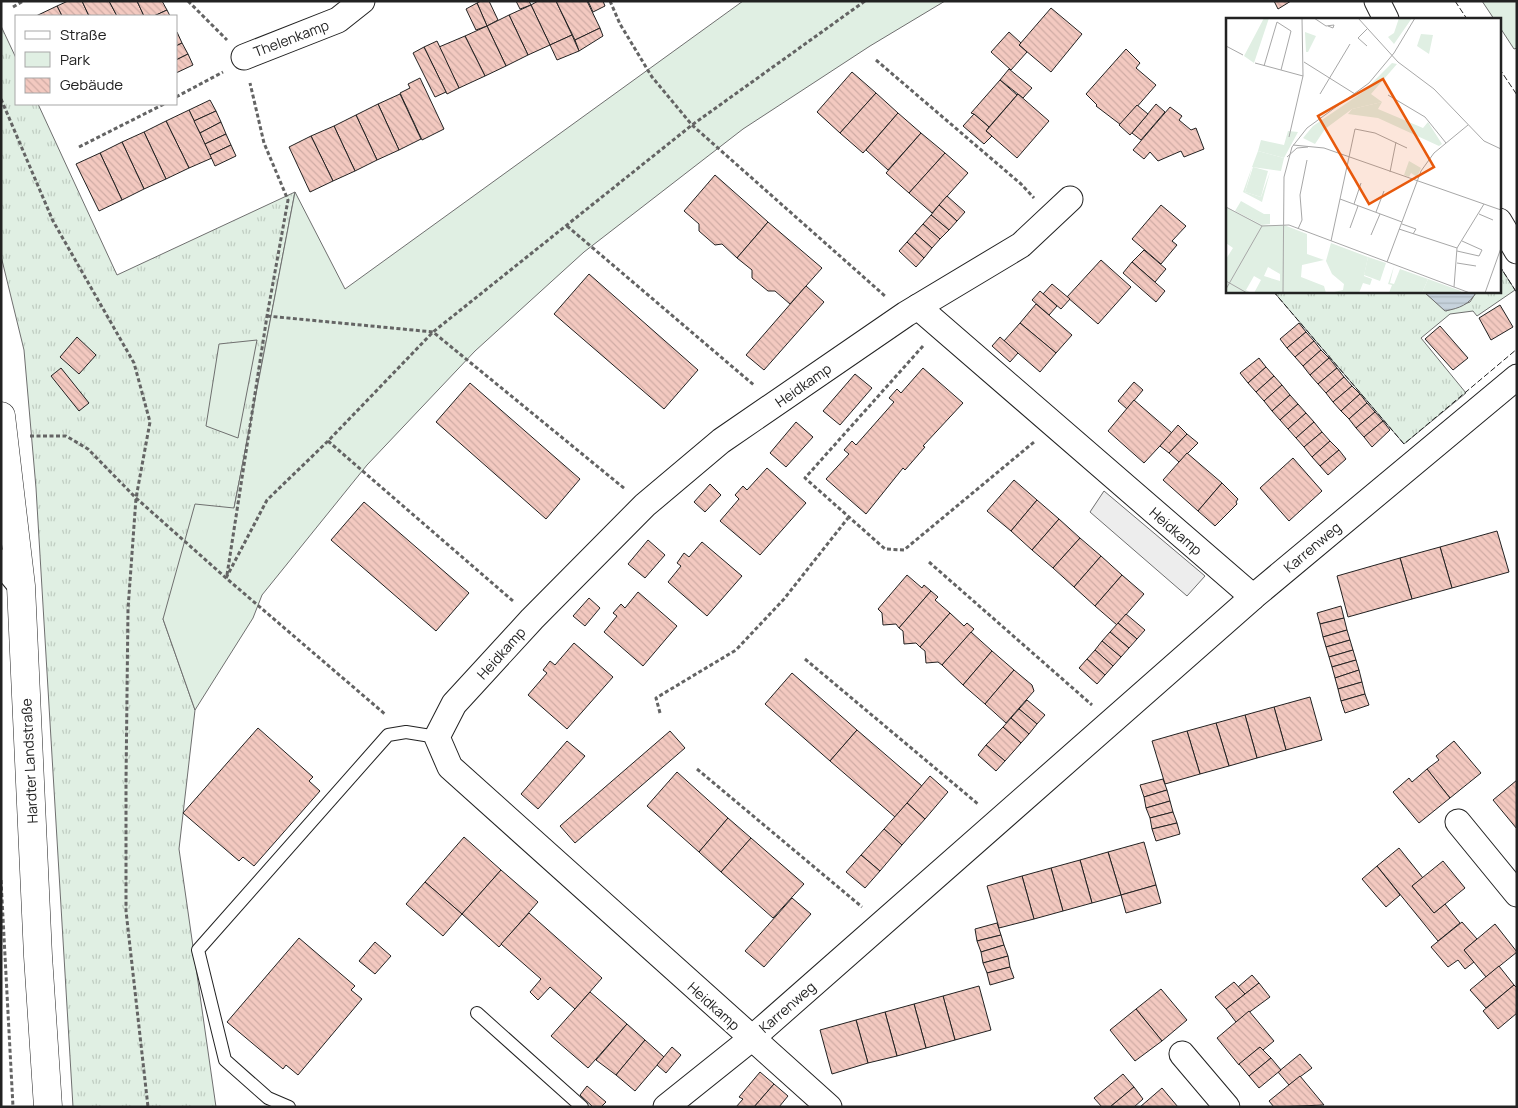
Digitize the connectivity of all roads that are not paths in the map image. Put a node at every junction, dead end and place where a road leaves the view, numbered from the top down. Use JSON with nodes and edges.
{"nodes":[{"id":1,"x":362,"y":1,"type":"edge"},
{"id":2,"x":1378,"y":1,"type":"edge"},
{"id":3,"x":1386,"y":18,"type":"edge"},
{"id":4,"x":244,"y":57,"type":"road end"},
{"id":5,"x":1070,"y":199,"type":"dead end"},
{"id":6,"x":1500,"y":223,"type":"edge"},
{"id":7,"x":1517,"y":251,"type":"edge"},
{"id":8,"x":912,"y":311,"type":"junction"},
{"id":9,"x":1517,"y":377,"type":"edge"},
{"id":10,"x":3,"y":427,"type":"edge"},
{"id":11,"x":5,"y":472,"type":"edge"},
{"id":12,"x":7,"y":501,"type":"edge"},
{"id":13,"x":1,"y":562,"type":"edge"},
{"id":14,"x":21,"y":586,"type":"junction"},
{"id":15,"x":1253,"y":597,"type":"junction"},
{"id":16,"x":437,"y":737,"type":"junction"},
{"id":17,"x":1458,"y":822,"type":"dead end"},
{"id":18,"x":1517,"y":894,"type":"edge"},
{"id":19,"x":478,"y":1013,"type":"dead end"},
{"id":20,"x":751,"y":1038,"type":"junction"},
{"id":21,"x":1182,"y":1054,"type":"dead end"},
{"id":22,"x":48,"y":1107,"type":"edge"},
{"id":23,"x":289,"y":1107,"type":"edge"},
{"id":24,"x":582,"y":1107,"type":"edge"},
{"id":25,"x":666,"y":1107,"type":"edge"},
{"id":26,"x":829,"y":1107,"type":"edge"},
{"id":27,"x":1227,"y":1107,"type":"edge"}],
"edges":[{"from":1,"to":4,"type":"street","name":"Thelenkamp"},
{"from":2,"to":3,"type":"street"},
{"from":5,"to":8,"type":"street","name":"Heidkamp"},
{"from":6,"to":7,"type":"street"},
{"from":8,"to":15,"type":"street","name":"Heidkamp"},
{"from":8,"to":16,"type":"street","name":"Heidkamp"},
{"from":9,"to":15,"type":"street","name":"Karrenweg"},
{"from":10,"to":11,"type":"main road","name":"Hardter Landstraße"},
{"from":11,"to":12,"type":"main road","name":"Hardter Landstraße"},
{"from":12,"to":14,"type":"main road","name":"Hardter Landstraße"},
{"from":13,"to":14,"type":"street"},
{"from":14,"to":22,"type":"main road","name":"Hardter Landstraße"},
{"from":15,"to":20,"type":"street","name":"Karrenweg"},
{"from":16,"to":20,"type":"street","name":"Heidkamp"},
{"from":16,"to":23,"type":"lane"},
{"from":17,"to":18,"type":"street"},
{"from":19,"to":24,"type":"lane"},
{"from":20,"to":25,"type":"street","name":"Karrenweg"},
{"from":20,"to":26,"type":"street","name":"Heidkamp"},
{"from":21,"to":27,"type":"street"}]}
